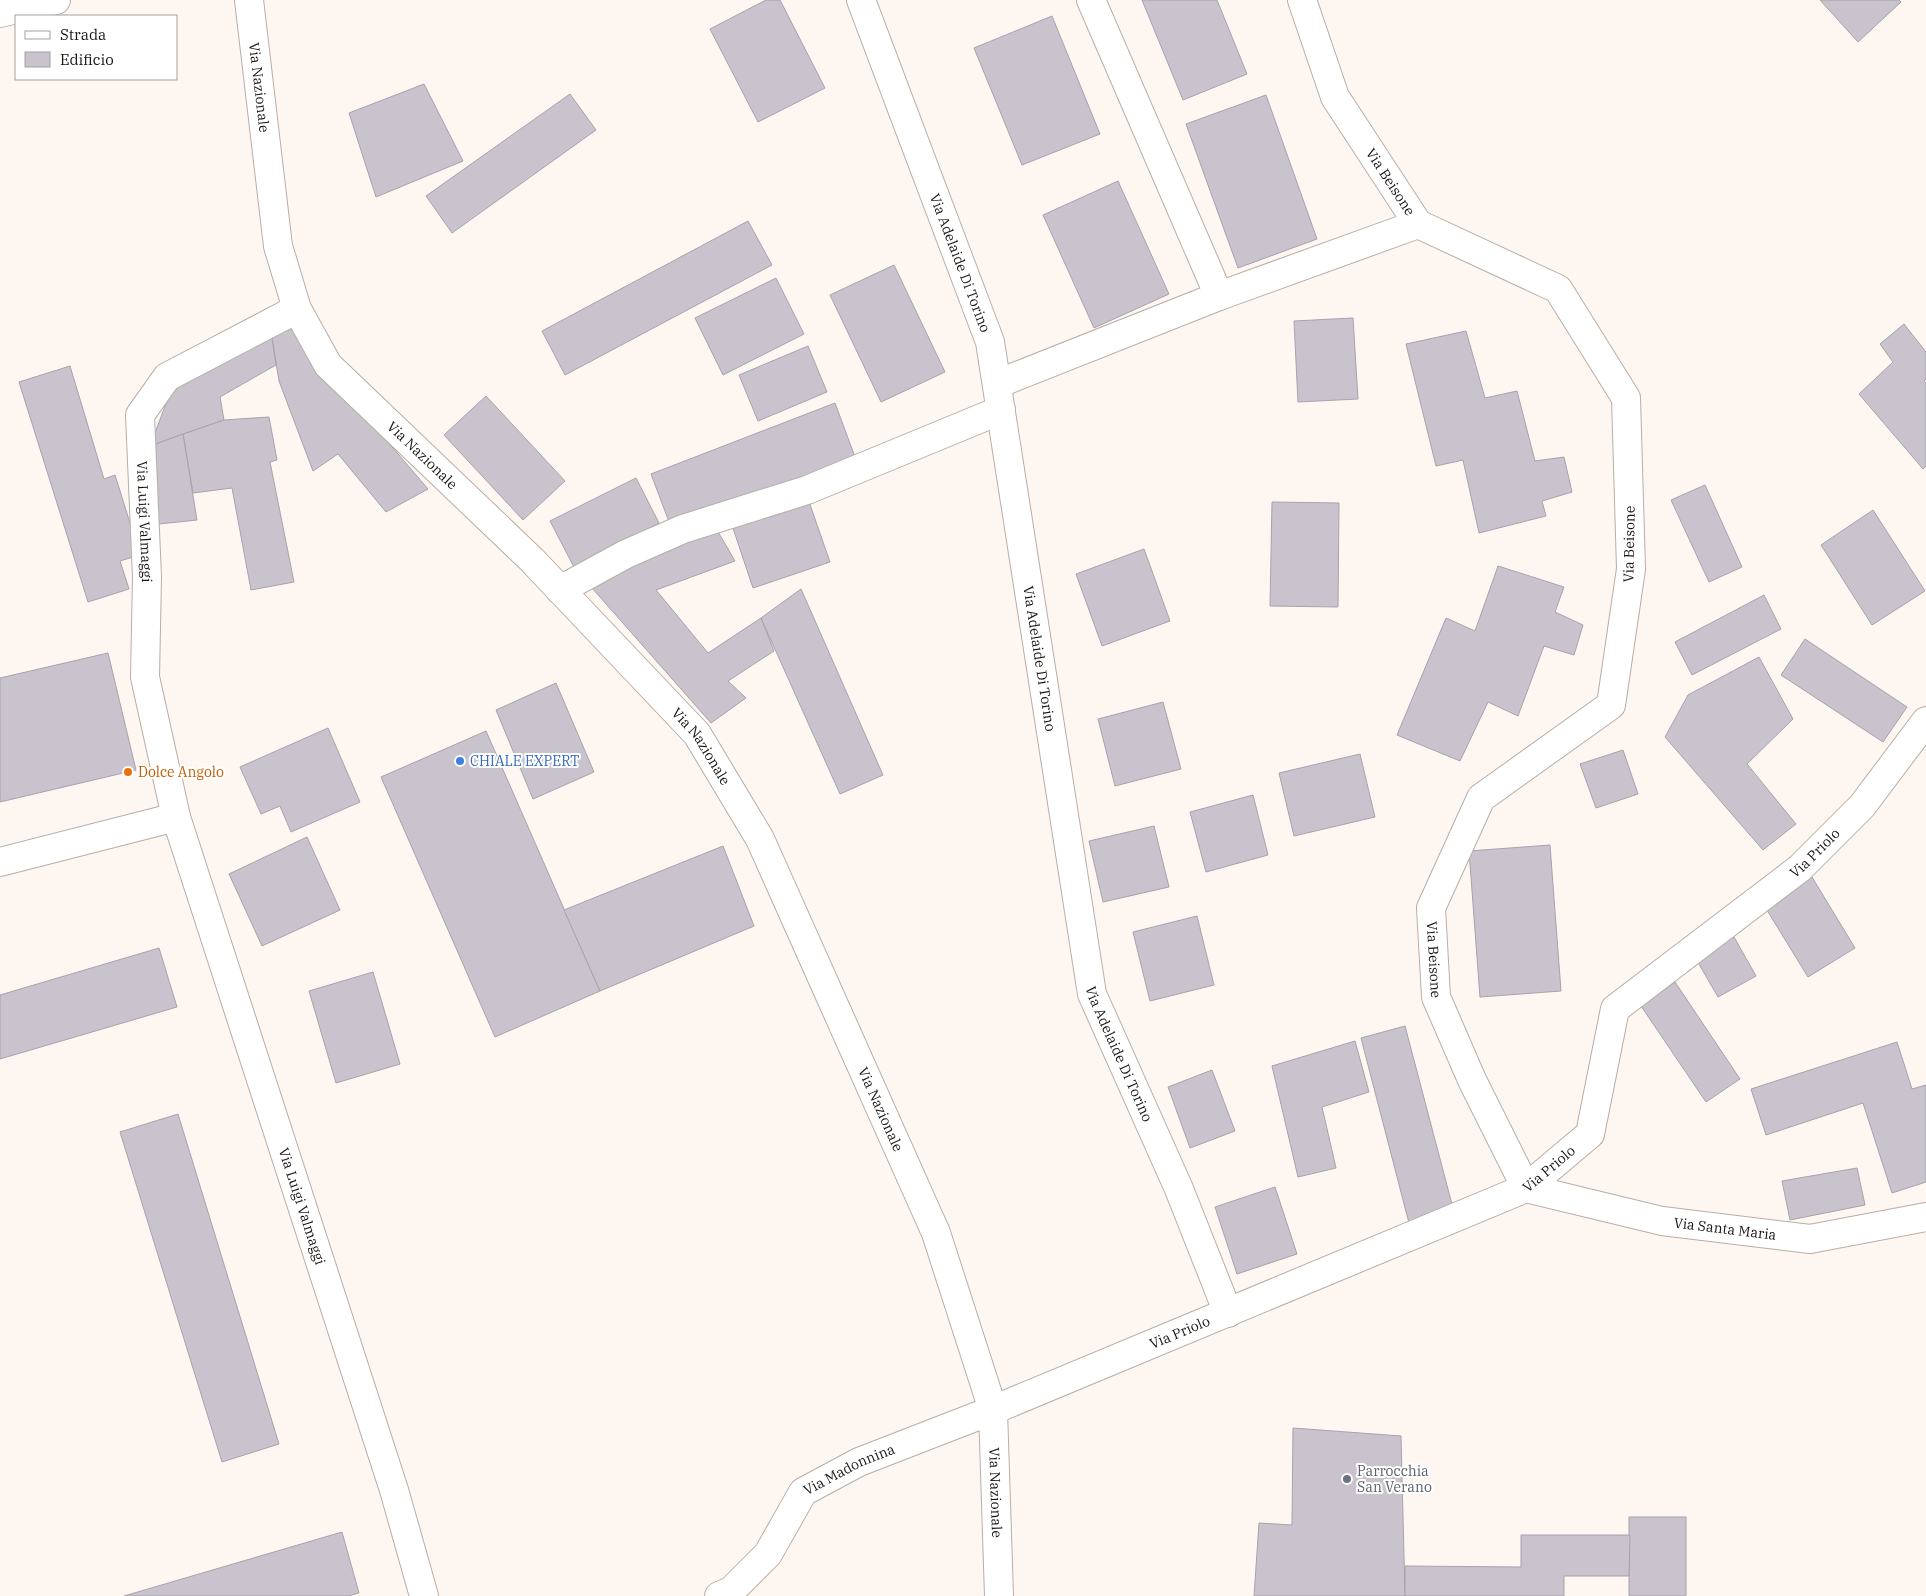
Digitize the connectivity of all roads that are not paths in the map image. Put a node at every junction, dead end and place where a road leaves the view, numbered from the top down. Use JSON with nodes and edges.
{"nodes":[{"id":1,"x":56,"y":0,"type":"edge"},
{"id":2,"x":249,"y":0,"type":"edge"},
{"id":3,"x":861,"y":0,"type":"edge"},
{"id":4,"x":1091,"y":0,"type":"edge"},
{"id":5,"x":1302,"y":0,"type":"edge"},
{"id":6,"x":0,"y":12,"type":"edge"},
{"id":7,"x":1418,"y":224,"type":"junction"},
{"id":8,"x":1219,"y":296,"type":"junction"},
{"id":9,"x":297,"y":309,"type":"junction"},
{"id":10,"x":999,"y":397,"type":"junction"},
{"id":11,"x":560,"y":590,"type":"junction"},
{"id":12,"x":1926,"y":721,"type":"edge"},
{"id":13,"x":176,"y":817,"type":"junction"},
{"id":14,"x":0,"y":862,"type":"edge"},
{"id":15,"x":1526,"y":1188,"type":"junction"},
{"id":16,"x":1926,"y":1216,"type":"edge"},
{"id":17,"x":1228,"y":1313,"type":"junction"},
{"id":18,"x":993,"y":1410,"type":"junction"},
{"id":19,"x":424,"y":1596,"type":"edge"},
{"id":20,"x":719,"y":1596,"type":"edge"},
{"id":21,"x":999,"y":1596,"type":"edge"}],
"edges":[{"from":1,"to":6,"type":"street"},
{"from":2,"to":9,"type":"street","name":"Via Nazionale"},
{"from":3,"to":10,"type":"street","name":"Via Adelaide Di Torino"},
{"from":4,"to":8,"type":"street"},
{"from":5,"to":7,"type":"street","name":"Via Beisone"},
{"from":7,"to":8,"type":"street"},
{"from":7,"to":15,"type":"street","name":"Via Beisone"},
{"from":8,"to":10,"type":"street"},
{"from":9,"to":11,"type":"street","name":"Via Nazionale"},
{"from":9,"to":13,"type":"street","name":"Via Luigi Valmaggi"},
{"from":10,"to":11,"type":"street"},
{"from":10,"to":17,"type":"street","name":"Via Adelaide Di Torino"},
{"from":11,"to":18,"type":"street","name":"Via Nazionale"},
{"from":12,"to":15,"type":"street","name":"Via Priolo"},
{"from":13,"to":14,"type":"street"},
{"from":13,"to":19,"type":"street","name":"Via Luigi Valmaggi"},
{"from":15,"to":16,"type":"street","name":"Via Santa Maria"},
{"from":15,"to":17,"type":"street","name":"Via Priolo"},
{"from":17,"to":18,"type":"street","name":"Via Priolo"},
{"from":18,"to":20,"type":"street","name":"Via Madonnina"},
{"from":18,"to":21,"type":"street","name":"Via Nazionale"}]}
